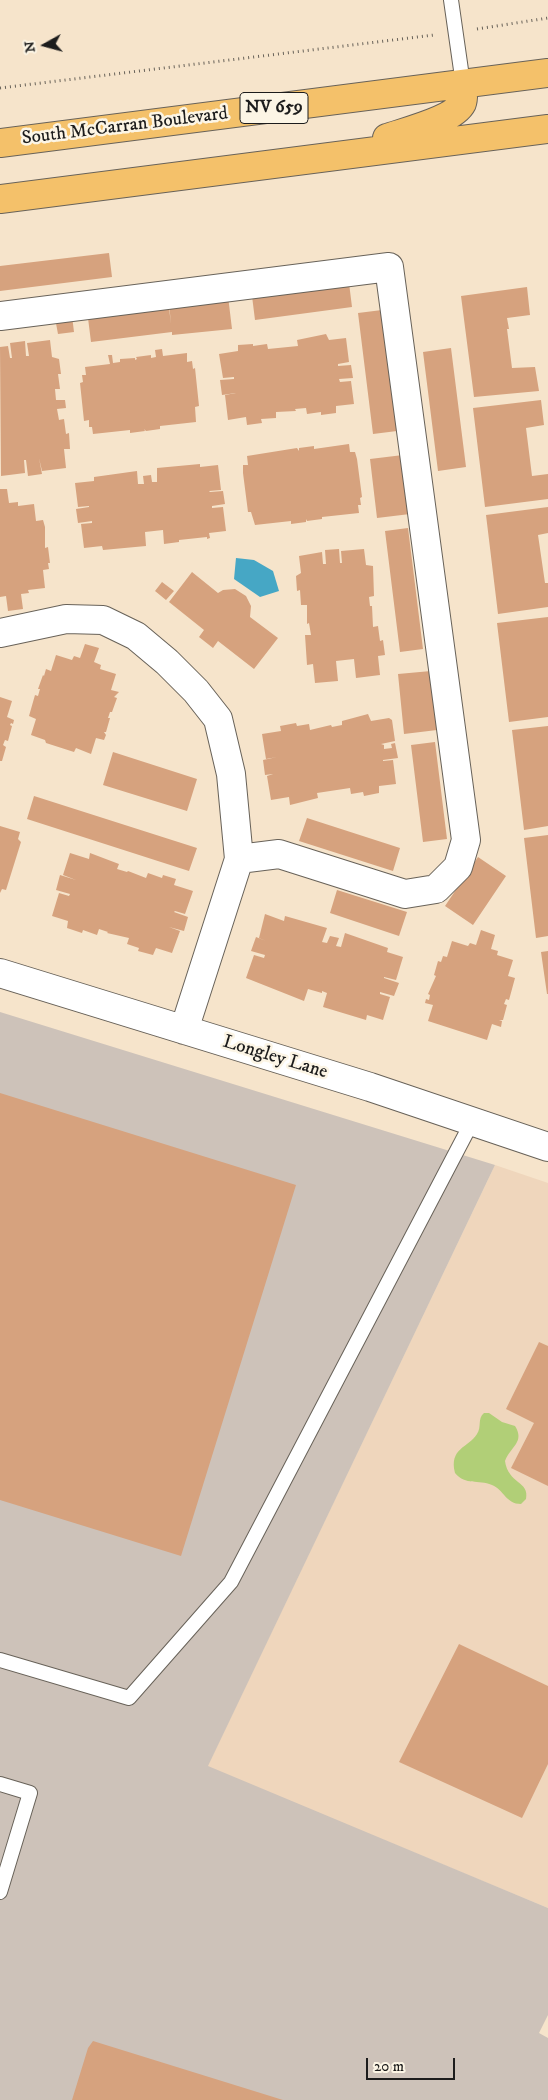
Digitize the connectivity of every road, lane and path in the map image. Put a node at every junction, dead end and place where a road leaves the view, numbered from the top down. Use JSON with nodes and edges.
{"nodes":[{"id":1,"x":451,"y":0,"type":"edge"},
{"id":2,"x":548,"y":18,"type":"edge"},
{"id":3,"x":527,"y":20,"type":"dead end"},
{"id":4,"x":390,"y":40,"type":"dead end"},
{"id":5,"x":548,"y":73,"type":"edge"},
{"id":6,"x":463,"y":84,"type":"junction"},
{"id":7,"x":0,"y":88,"type":"edge"},
{"id":8,"x":548,"y":129,"type":"edge"},
{"id":9,"x":0,"y":143,"type":"edge"},
{"id":10,"x":336,"y":156,"type":"junction"},
{"id":11,"x":0,"y":199,"type":"edge"},
{"id":12,"x":0,"y":316,"type":"edge"},
{"id":13,"x":0,"y":633,"type":"edge"},
{"id":14,"x":239,"y":859,"type":"junction"},
{"id":15,"x":0,"y":972,"type":"edge"},
{"id":16,"x":184,"y":1030,"type":"junction"},
{"id":17,"x":472,"y":1122,"type":"junction"},
{"id":18,"x":548,"y":1147,"type":"edge"},
{"id":19,"x":0,"y":1660,"type":"edge"},
{"id":20,"x":0,"y":1784,"type":"edge"},
{"id":21,"x":0,"y":1892,"type":"edge"}],
"edges":[{"from":1,"to":6,"type":"lane"},
{"from":2,"to":3,"type":"path"},
{"from":4,"to":7,"type":"path"},
{"from":5,"to":6,"type":"main road","name":"South McCarran Boulevard","number":"NV 659"},
{"from":6,"to":9,"type":"main road","name":"South McCarran Boulevard","number":"NV 659"},
{"from":6,"to":10,"type":"main road"},
{"from":8,"to":10,"type":"main road"},
{"from":10,"to":11,"type":"main road"},
{"from":12,"to":14,"type":"street"},
{"from":13,"to":14,"type":"street"},
{"from":14,"to":16,"type":"street"},
{"from":15,"to":16,"type":"street","name":"Longley Lane"},
{"from":16,"to":17,"type":"street","name":"Longley Lane"},
{"from":17,"to":18,"type":"street","name":"Longley Lane"},
{"from":17,"to":19,"type":"lane"},
{"from":20,"to":21,"type":"lane"}]}
